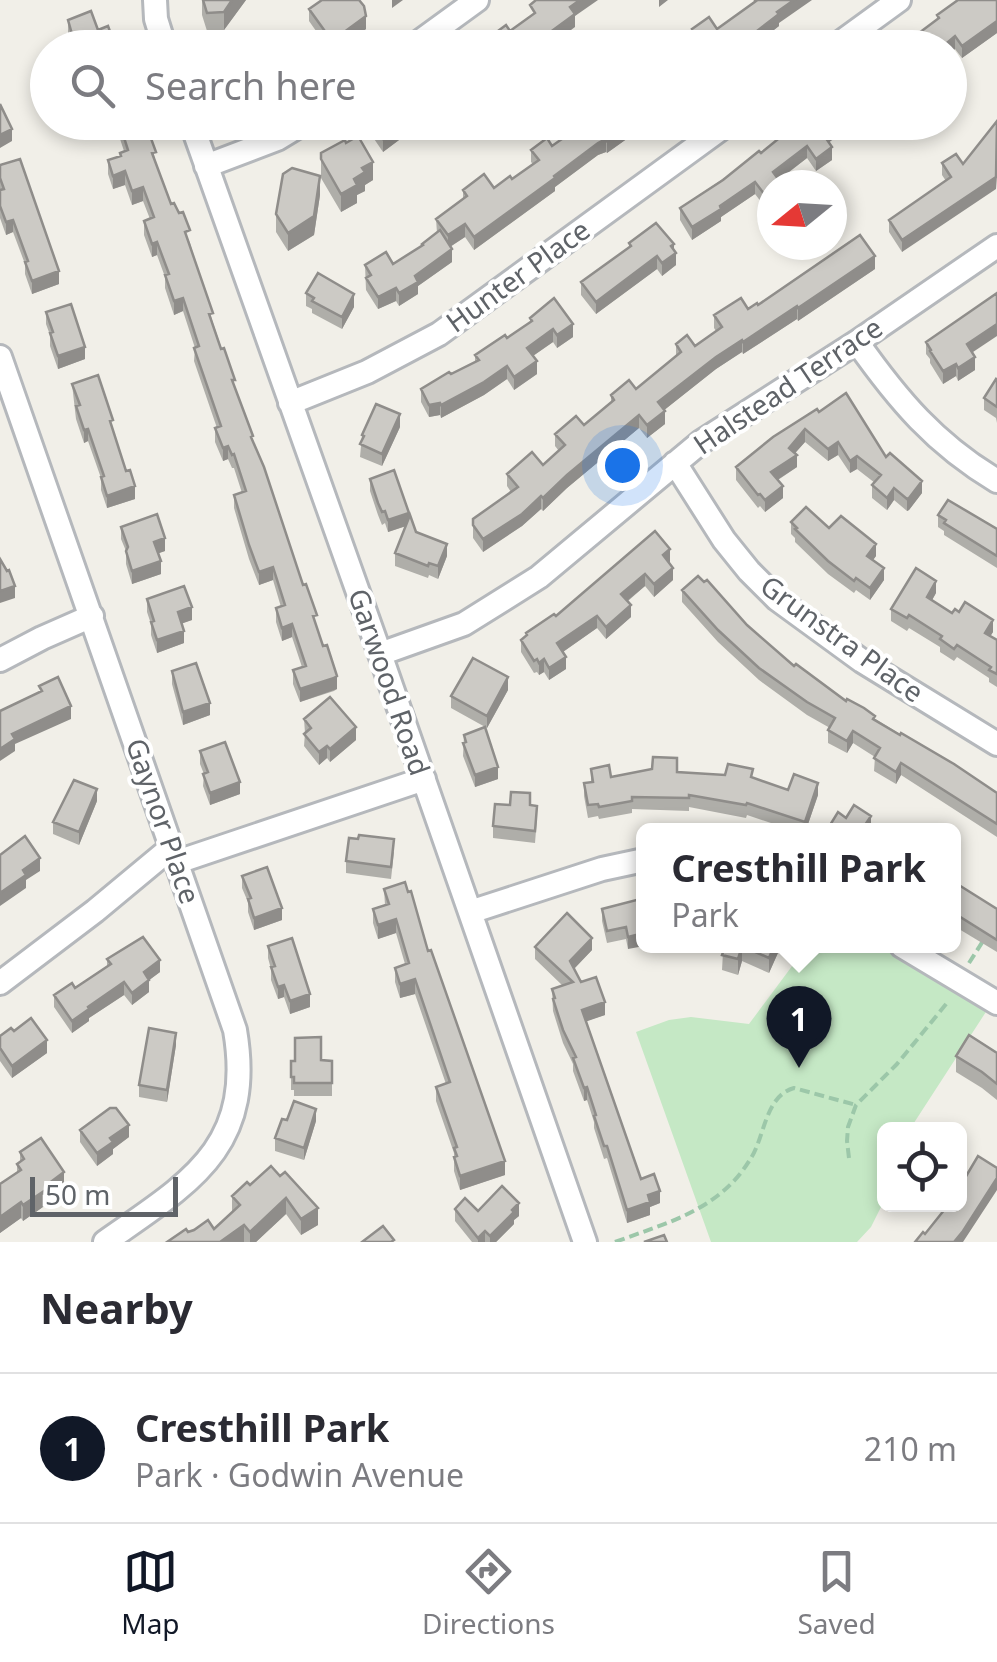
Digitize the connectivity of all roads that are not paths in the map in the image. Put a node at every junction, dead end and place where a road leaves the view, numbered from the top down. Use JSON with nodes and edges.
{"nodes":[{"id":1,"x":155,"y":0,"type":"edge"},
{"id":2,"x":478,"y":0,"type":"edge"},
{"id":3,"x":899,"y":0,"type":"edge"},
{"id":4,"x":160,"y":30,"type":"edge"},
{"id":5,"x":436,"y":30,"type":"edge"},
{"id":6,"x":858,"y":30,"type":"edge"},
{"id":7,"x":197,"y":140,"type":"edge"},
{"id":8,"x":273,"y":140,"type":"edge"},
{"id":9,"x":705,"y":140,"type":"edge"},
{"id":10,"x":206,"y":166,"type":"junction"},
{"id":11,"x":997,"y":246,"type":"edge"},
{"id":12,"x":857,"y":342,"type":"junction"},
{"id":13,"x":0,"y":357,"type":"edge"},
{"id":14,"x":290,"y":403,"type":"junction"},
{"id":15,"x":675,"y":463,"type":"junction"},
{"id":16,"x":997,"y":481,"type":"edge"},
{"id":17,"x":92,"y":616,"type":"junction"},
{"id":18,"x":380,"y":654,"type":"junction"},
{"id":19,"x":0,"y":660,"type":"edge"},
{"id":20,"x":997,"y":744,"type":"edge"},
{"id":21,"x":424,"y":779,"type":"junction"},
{"id":22,"x":175,"y":855,"type":"junction"},
{"id":23,"x":636,"y":862,"type":"edge"},
{"id":24,"x":470,"y":912,"type":"junction"},
{"id":25,"x":914,"y":953,"type":"edge"},
{"id":26,"x":0,"y":983,"type":"edge"},
{"id":27,"x":997,"y":1004,"type":"edge"},
{"id":28,"x":105,"y":1242,"type":"edge"},
{"id":29,"x":585,"y":1242,"type":"edge"}],
"edges":[{"from":1,"to":4,"type":"street"},
{"from":2,"to":5,"type":"street"},
{"from":3,"to":6,"type":"street"},
{"from":7,"to":10,"type":"street","name":"Garwood Road"},
{"from":8,"to":10,"type":"street"},
{"from":9,"to":14,"type":"street","name":"Hunter Place"},
{"from":10,"to":14,"type":"street","name":"Garwood Road"},
{"from":11,"to":12,"type":"street","name":"Halstead Terrace"},
{"from":12,"to":15,"type":"street","name":"Halstead Terrace"},
{"from":12,"to":16,"type":"street"},
{"from":13,"to":17,"type":"street","name":"Gaynor Place"},
{"from":14,"to":18,"type":"street","name":"Garwood Road"},
{"from":15,"to":18,"type":"street","name":"Halstead Terrace"},
{"from":15,"to":20,"type":"street","name":"Grunstra Place"},
{"from":17,"to":19,"type":"street"},
{"from":17,"to":22,"type":"street","name":"Gaynor Place"},
{"from":18,"to":21,"type":"street","name":"Garwood Road"},
{"from":21,"to":22,"type":"street"},
{"from":21,"to":24,"type":"street","name":"Garwood Road"},
{"from":22,"to":26,"type":"street"},
{"from":22,"to":28,"type":"street","name":"Gaynor Place"},
{"from":23,"to":24,"type":"street"},
{"from":24,"to":29,"type":"street","name":"Garwood Road"},
{"from":25,"to":27,"type":"street"}]}
